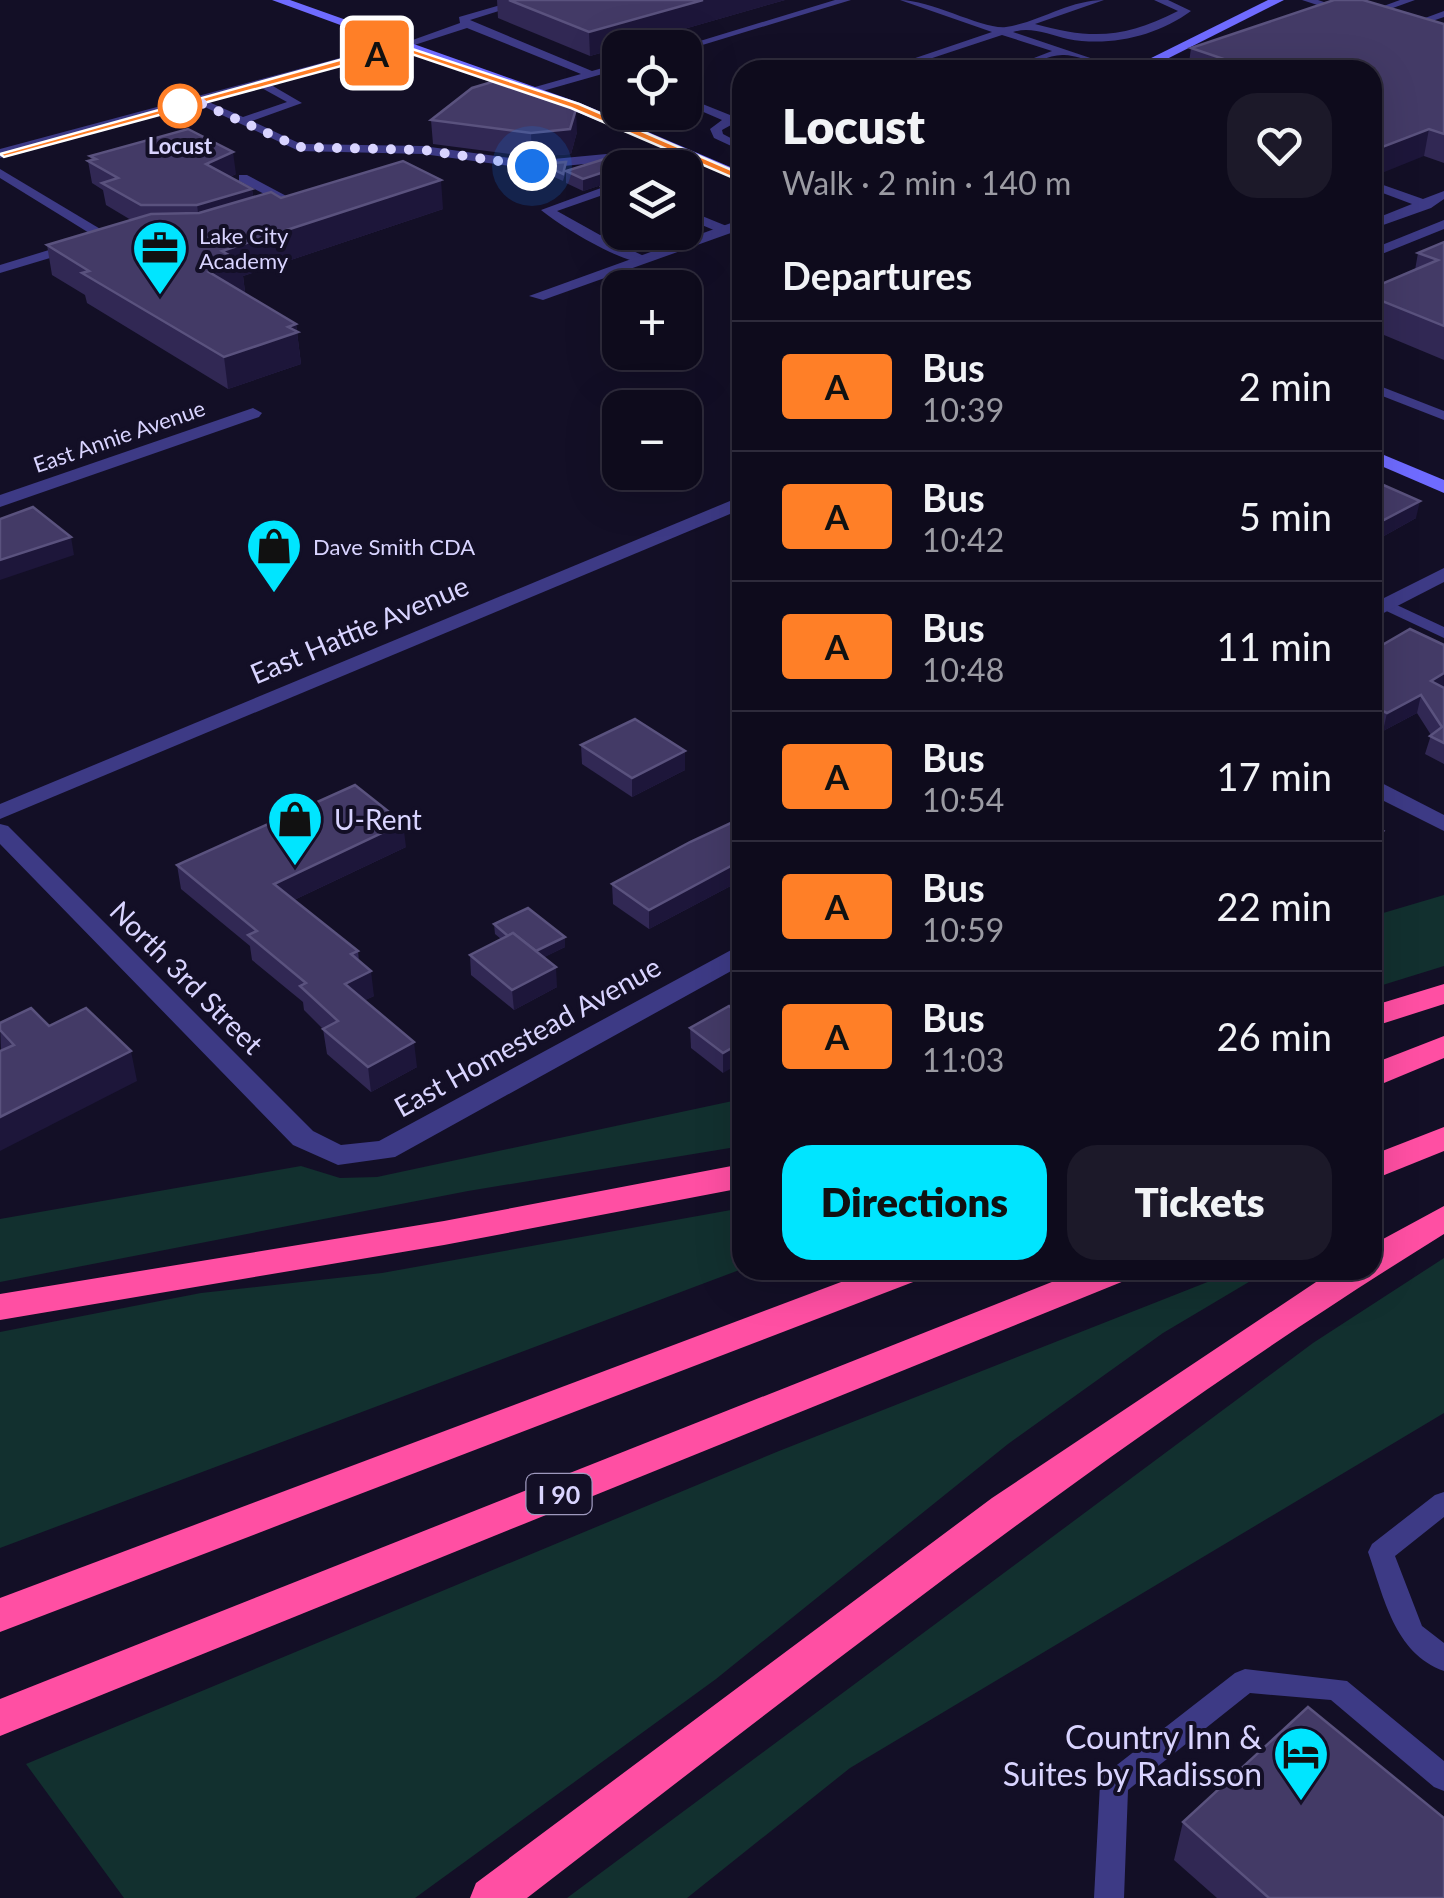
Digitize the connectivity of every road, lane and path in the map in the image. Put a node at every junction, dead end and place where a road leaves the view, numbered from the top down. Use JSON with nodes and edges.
{"nodes":[{"id":1,"x":278,"y":0,"type":"edge"},
{"id":2,"x":529,"y":0,"type":"edge"},
{"id":3,"x":846,"y":0,"type":"edge"},
{"id":4,"x":905,"y":0,"type":"edge"},
{"id":5,"x":1100,"y":0,"type":"edge"},
{"id":6,"x":1159,"y":0,"type":"edge"},
{"id":7,"x":1278,"y":0,"type":"edge"},
{"id":8,"x":1307,"y":0,"type":"edge"},
{"id":9,"x":1358,"y":0,"type":"edge"},
{"id":10,"x":1410,"y":0,"type":"edge"},
{"id":11,"x":1337,"y":8,"type":"junction"},
{"id":12,"x":1444,"y":14,"type":"edge"},
{"id":13,"x":1362,"y":16,"type":"junction"},
{"id":14,"x":467,"y":24,"type":"junction"},
{"id":15,"x":1026,"y":25,"type":"junction"},
{"id":16,"x":1402,"y":28,"type":"junction"},
{"id":17,"x":1001,"y":34,"type":"junction"},
{"id":18,"x":1430,"y":36,"type":"edge"},
{"id":19,"x":702,"y":42,"type":"edge"},
{"id":20,"x":401,"y":46,"type":"junction"},
{"id":21,"x":1061,"y":52,"type":"junction"},
{"id":22,"x":919,"y":60,"type":"edge"},
{"id":23,"x":1037,"y":60,"type":"edge"},
{"id":24,"x":1088,"y":60,"type":"edge"},
{"id":25,"x":1155,"y":60,"type":"edge"},
{"id":26,"x":602,"y":72,"type":"edge"},
{"id":27,"x":591,"y":74,"type":"junction"},
{"id":28,"x":262,"y":84,"type":"junction"},
{"id":29,"x":532,"y":91,"type":"junction"},
{"id":30,"x":198,"y":102,"type":"junction"},
{"id":31,"x":702,"y":106,"type":"edge"},
{"id":32,"x":732,"y":116,"type":"edge"},
{"id":33,"x":732,"y":119,"type":"edge"},
{"id":34,"x":242,"y":121,"type":"junction"},
{"id":35,"x":732,"y":143,"type":"edge"},
{"id":36,"x":678,"y":150,"type":"edge"},
{"id":37,"x":0,"y":154,"type":"edge"},
{"id":38,"x":602,"y":159,"type":"edge"},
{"id":39,"x":702,"y":160,"type":"edge"},
{"id":40,"x":0,"y":173,"type":"edge"},
{"id":41,"x":732,"y":173,"type":"edge"},
{"id":42,"x":243,"y":178,"type":"dead end"},
{"id":43,"x":7,"y":182,"type":"edge"},
{"id":44,"x":1382,"y":189,"type":"edge"},
{"id":45,"x":602,"y":191,"type":"edge"},
{"id":46,"x":1444,"y":195,"type":"edge"},
{"id":47,"x":1424,"y":204,"type":"junction"},
{"id":48,"x":1444,"y":210,"type":"edge"},
{"id":49,"x":275,"y":213,"type":"edge"},
{"id":50,"x":702,"y":220,"type":"edge"},
{"id":51,"x":1382,"y":221,"type":"edge"},
{"id":52,"x":1444,"y":224,"type":"edge"},
{"id":53,"x":732,"y":228,"type":"edge"},
{"id":54,"x":725,"y":230,"type":"junction"},
{"id":55,"x":102,"y":236,"type":"junction"},
{"id":56,"x":119,"y":236,"type":"edge"},
{"id":57,"x":602,"y":239,"type":"edge"},
{"id":58,"x":598,"y":240,"type":"junction"},
{"id":59,"x":1382,"y":250,"type":"edge"},
{"id":60,"x":641,"y":260,"type":"junction"},
{"id":61,"x":0,"y":269,"type":"edge"},
{"id":62,"x":538,"y":296,"type":"dead end"},
{"id":63,"x":1382,"y":391,"type":"edge"},
{"id":64,"x":1394,"y":396,"type":"junction"},
{"id":65,"x":1382,"y":401,"type":"edge"},
{"id":66,"x":252,"y":413,"type":"dead end"},
{"id":67,"x":1444,"y":416,"type":"edge"},
{"id":68,"x":1382,"y":460,"type":"edge"},
{"id":69,"x":1444,"y":487,"type":"edge"},
{"id":70,"x":0,"y":501,"type":"edge"},
{"id":71,"x":732,"y":506,"type":"edge"},
{"id":72,"x":1444,"y":574,"type":"edge"},
{"id":73,"x":1382,"y":607,"type":"edge"},
{"id":74,"x":1382,"y":610,"type":"edge"},
{"id":75,"x":1444,"y":634,"type":"edge"},
{"id":76,"x":1382,"y":790,"type":"edge"},
{"id":77,"x":0,"y":812,"type":"edge"},
{"id":78,"x":1444,"y":824,"type":"edge"},
{"id":79,"x":0,"y":830,"type":"edge"},
{"id":80,"x":732,"y":961,"type":"edge"},
{"id":81,"x":1444,"y":994,"type":"edge"},
{"id":82,"x":1382,"y":1014,"type":"edge"},
{"id":83,"x":1444,"y":1046,"type":"edge"},
{"id":84,"x":1382,"y":1073,"type":"edge"},
{"id":85,"x":1444,"y":1138,"type":"edge"},
{"id":86,"x":338,"y":1155,"type":"joint"},
{"id":87,"x":1382,"y":1164,"type":"edge"},
{"id":88,"x":732,"y":1178,"type":"edge"},
{"id":89,"x":1444,"y":1218,"type":"edge"},
{"id":90,"x":1382,"y":1256,"type":"edge"},
{"id":91,"x":883,"y":1280,"type":"edge"},
{"id":92,"x":1092,"y":1280,"type":"edge"},
{"id":93,"x":1345,"y":1280,"type":"edge"},
{"id":94,"x":0,"y":1307,"type":"edge"},
{"id":95,"x":1444,"y":1502,"type":"edge"},
{"id":96,"x":0,"y":1614,"type":"edge"},
{"id":97,"x":1444,"y":1659,"type":"edge"},
{"id":98,"x":0,"y":1718,"type":"edge"},
{"id":99,"x":1444,"y":1778,"type":"edge"},
{"id":100,"x":492,"y":1898,"type":"edge"},
{"id":101,"x":1110,"y":1898,"type":"edge"}],
"edges":[{"from":1,"to":20,"type":"main road"},
{"from":2,"to":14,"type":"lane"},
{"from":3,"to":19,"type":"lane"},
{"from":4,"to":17,"type":"lane"},
{"from":5,"to":15,"type":"lane"},
{"from":6,"to":15,"type":"lane"},
{"from":7,"to":25,"type":"main road"},
{"from":8,"to":11,"type":"lane"},
{"from":9,"to":11,"type":"lane"},
{"from":10,"to":13,"type":"lane"},
{"from":11,"to":13,"type":"lane"},
{"from":12,"to":16,"type":"lane"},
{"from":13,"to":16,"type":"lane"},
{"from":14,"to":20,"type":"lane"},
{"from":14,"to":27,"type":"lane"},
{"from":15,"to":17,"type":"lane"},
{"from":16,"to":18,"type":"lane"},
{"from":17,"to":21,"type":"lane"},
{"from":17,"to":22,"type":"lane"},
{"from":20,"to":28,"type":"street"},
{"from":20,"to":29,"type":"main road"},
{"from":21,"to":23,"type":"lane"},
{"from":21,"to":24,"type":"lane"},
{"from":26,"to":27,"type":"lane"},
{"from":27,"to":29,"type":"lane"},
{"from":28,"to":30,"type":"street"},
{"from":28,"to":34,"type":"lane"},
{"from":29,"to":36,"type":"main road"},
{"from":30,"to":34,"type":"lane"},
{"from":30,"to":37,"type":"street"},
{"from":31,"to":32,"type":"lane"},
{"from":33,"to":35,"type":"lane"},
{"from":34,"to":38,"type":"lane"},
{"from":39,"to":41,"type":"main road"},
{"from":40,"to":43,"type":"lane"},
{"from":42,"to":49,"type":"lane"},
{"from":43,"to":55,"type":"lane"},
{"from":44,"to":47,"type":"lane"},
{"from":45,"to":58,"type":"lane"},
{"from":46,"to":47,"type":"lane"},
{"from":47,"to":48,"type":"lane"},
{"from":47,"to":51,"type":"lane"},
{"from":50,"to":54,"type":"lane"},
{"from":52,"to":59,"type":"lane"},
{"from":53,"to":54,"type":"street"},
{"from":54,"to":60,"type":"street"},
{"from":55,"to":56,"type":"lane"},
{"from":55,"to":61,"type":"lane"},
{"from":57,"to":58,"type":"lane"},
{"from":58,"to":60,"type":"lane"},
{"from":60,"to":62,"type":"street"},
{"from":63,"to":64,"type":"lane"},
{"from":64,"to":65,"type":"lane"},
{"from":64,"to":67,"type":"lane"},
{"from":66,"to":70,"type":"street","name":"East Annie Avenue"},
{"from":68,"to":69,"type":"main road"},
{"from":71,"to":77,"type":"street","name":"East Hattie Avenue"},
{"from":72,"to":73,"type":"street"},
{"from":74,"to":75,"type":"lane"},
{"from":76,"to":78,"type":"street"},
{"from":79,"to":86,"type":"street","name":"North 3rd Street"},
{"from":80,"to":86,"type":"street","name":"East Homestead Avenue"},
{"from":81,"to":82,"type":"highway"},
{"from":83,"to":84,"type":"highway"},
{"from":85,"to":87,"type":"highway"},
{"from":88,"to":94,"type":"highway"},
{"from":89,"to":90,"type":"highway"},
{"from":91,"to":96,"type":"highway"},
{"from":92,"to":98,"type":"highway","number":"I 90"},
{"from":93,"to":100,"type":"highway"},
{"from":95,"to":97,"type":"lane"},
{"from":99,"to":101,"type":"lane"}]}
